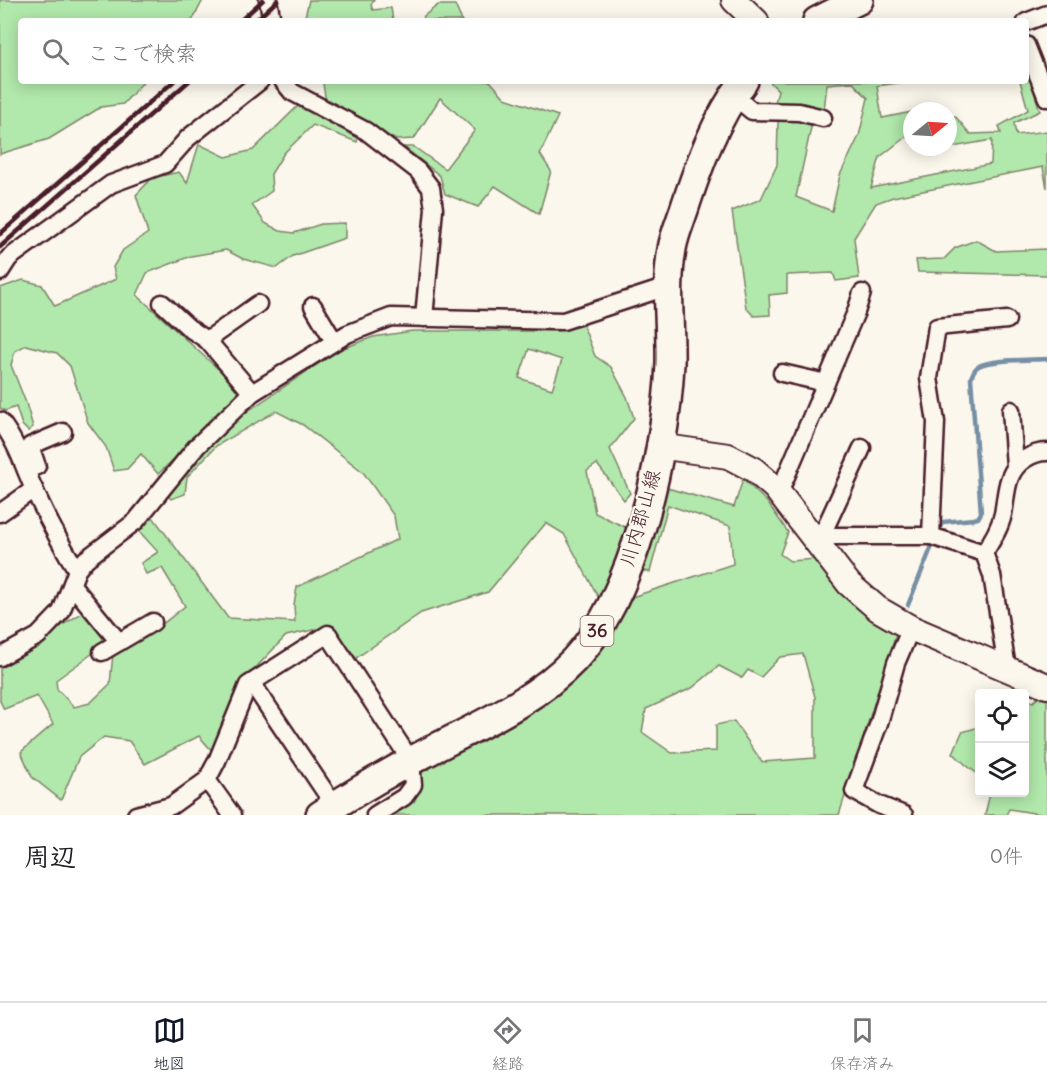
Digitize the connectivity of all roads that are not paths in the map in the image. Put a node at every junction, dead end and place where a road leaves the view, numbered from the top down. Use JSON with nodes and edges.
{"nodes":[{"id":1,"x":268,"y":0,"type":"edge"},
{"id":2,"x":734,"y":0,"type":"edge"},
{"id":3,"x":859,"y":0,"type":"edge"},
{"id":4,"x":1047,"y":14,"type":"edge"},
{"id":5,"x":271,"y":18,"type":"edge"},
{"id":6,"x":753,"y":18,"type":"edge"},
{"id":7,"x":823,"y":18,"type":"edge"},
{"id":8,"x":1029,"y":21,"type":"edge"},
{"id":9,"x":1029,"y":53,"type":"edge"},
{"id":10,"x":256,"y":84,"type":"edge"},
{"id":11,"x":286,"y":84,"type":"edge"},
{"id":12,"x":739,"y":89,"type":"edge"},
{"id":13,"x":1047,"y":98,"type":"edge"},
{"id":14,"x":823,"y":118,"type":"dead end"},
{"id":15,"x":0,"y":272,"type":"edge"},
{"id":16,"x":667,"y":287,"type":"junction"},
{"id":17,"x":861,"y":292,"type":"dead end"},
{"id":18,"x":162,"y":303,"type":"dead end"},
{"id":19,"x":258,"y":304,"type":"dead end"},
{"id":20,"x":313,"y":306,"type":"dead end"},
{"id":21,"x":424,"y":318,"type":"junction"},
{"id":22,"x":1007,"y":320,"type":"dead end"},
{"id":23,"x":207,"y":340,"type":"junction"},
{"id":24,"x":334,"y":341,"type":"junction"},
{"id":25,"x":782,"y":372,"type":"dead end"},
{"id":26,"x":826,"y":383,"type":"junction"},
{"id":27,"x":252,"y":393,"type":"junction"},
{"id":28,"x":1011,"y":410,"type":"dead end"},
{"id":29,"x":0,"y":421,"type":"edge"},
{"id":30,"x":63,"y":432,"type":"dead end"},
{"id":31,"x":659,"y":446,"type":"junction"},
{"id":32,"x":862,"y":448,"type":"dead end"},
{"id":33,"x":1047,"y":452,"type":"edge"},
{"id":34,"x":1015,"y":466,"type":"junction"},
{"id":35,"x":26,"y":470,"type":"junction"},
{"id":36,"x":34,"y":489,"type":"junction"},
{"id":37,"x":779,"y":493,"type":"junction"},
{"id":38,"x":0,"y":513,"type":"edge"},
{"id":39,"x":933,"y":536,"type":"junction"},
{"id":40,"x":817,"y":537,"type":"junction"},
{"id":41,"x":984,"y":552,"type":"junction"},
{"id":42,"x":75,"y":577,"type":"junction"},
{"id":43,"x":153,"y":622,"type":"dead end"},
{"id":44,"x":911,"y":628,"type":"junction"},
{"id":45,"x":119,"y":642,"type":"junction"},
{"id":46,"x":102,"y":652,"type":"dead end"},
{"id":47,"x":0,"y":657,"type":"edge"},
{"id":48,"x":1007,"y":668,"type":"junction"},
{"id":49,"x":252,"y":683,"type":"junction"},
{"id":50,"x":1047,"y":686,"type":"edge"},
{"id":51,"x":411,"y":761,"type":"junction"},
{"id":52,"x":207,"y":780,"type":"junction"},
{"id":53,"x":327,"y":810,"type":"edge"},
{"id":54,"x":877,"y":810,"type":"edge"},
{"id":55,"x":136,"y":815,"type":"edge"},
{"id":56,"x":232,"y":815,"type":"edge"},
{"id":57,"x":375,"y":815,"type":"edge"},
{"id":58,"x":904,"y":815,"type":"edge"}],
"edges":[{"from":1,"to":5,"type":"street"},
{"from":2,"to":6,"type":"street"},
{"from":3,"to":7,"type":"main road"},
{"from":4,"to":8,"type":"street"},
{"from":9,"to":13,"type":"street"},
{"from":10,"to":15,"type":"street"},
{"from":11,"to":21,"type":"street"},
{"from":12,"to":14,"type":"street"},
{"from":12,"to":16,"type":"main road","name":"川内郡山線","number":"36"},
{"from":16,"to":21,"type":"street"},
{"from":16,"to":31,"type":"main road","name":"川内郡山線","number":"36"},
{"from":17,"to":26,"type":"street"},
{"from":18,"to":23,"type":"street"},
{"from":19,"to":23,"type":"street"},
{"from":20,"to":24,"type":"street"},
{"from":21,"to":24,"type":"street"},
{"from":22,"to":39,"type":"street"},
{"from":23,"to":27,"type":"street"},
{"from":24,"to":27,"type":"street"},
{"from":25,"to":26,"type":"street"},
{"from":26,"to":37,"type":"street"},
{"from":27,"to":42,"type":"street"},
{"from":28,"to":34,"type":"street"},
{"from":29,"to":35,"type":"street"},
{"from":30,"to":35,"type":"street"},
{"from":31,"to":37,"type":"street"},
{"from":31,"to":51,"type":"main road","name":"川内郡山線","number":"36"},
{"from":32,"to":40,"type":"street"},
{"from":33,"to":34,"type":"street"},
{"from":34,"to":41,"type":"street"},
{"from":35,"to":36,"type":"street"},
{"from":36,"to":38,"type":"street"},
{"from":36,"to":42,"type":"street"},
{"from":37,"to":40,"type":"street"},
{"from":39,"to":40,"type":"street"},
{"from":39,"to":41,"type":"street"},
{"from":40,"to":44,"type":"street"},
{"from":41,"to":48,"type":"street"},
{"from":42,"to":45,"type":"street"},
{"from":42,"to":47,"type":"street"},
{"from":43,"to":45,"type":"street"},
{"from":44,"to":48,"type":"street"},
{"from":44,"to":54,"type":"street"},
{"from":45,"to":46,"type":"street"},
{"from":48,"to":50,"type":"street"},
{"from":49,"to":51,"type":"street"},
{"from":49,"to":52,"type":"street"},
{"from":49,"to":53,"type":"street"},
{"from":51,"to":53,"type":"main road","name":"川内郡山線","number":"36"},
{"from":51,"to":57,"type":"street"},
{"from":52,"to":55,"type":"street"},
{"from":52,"to":56,"type":"street"},
{"from":54,"to":58,"type":"street"}]}
